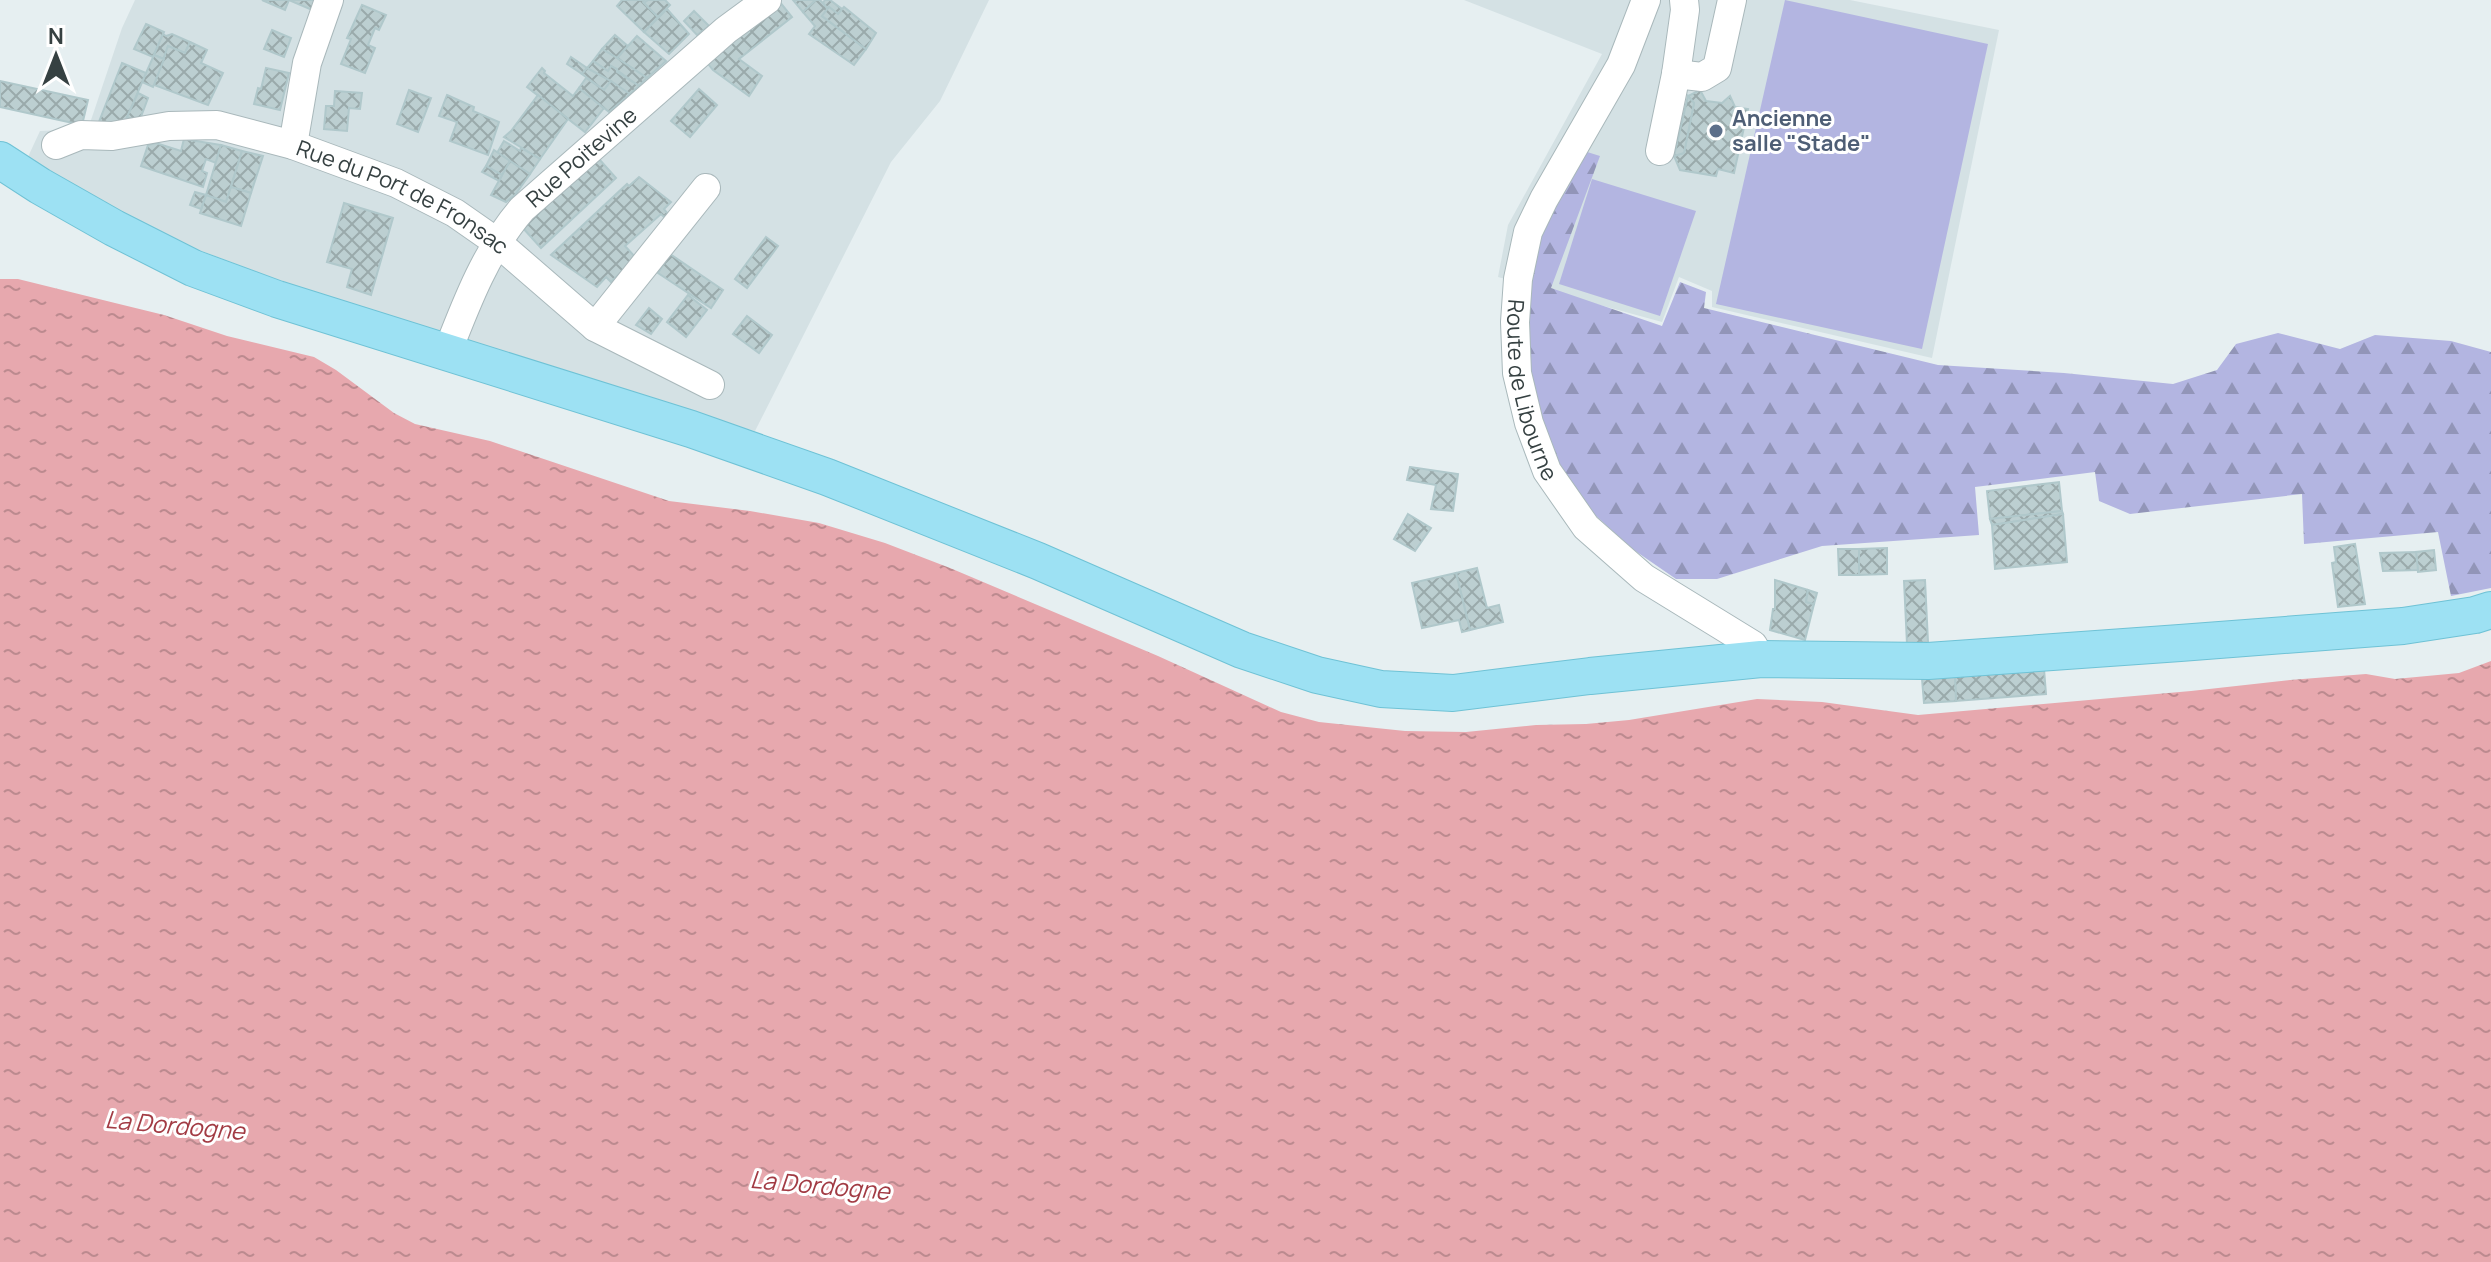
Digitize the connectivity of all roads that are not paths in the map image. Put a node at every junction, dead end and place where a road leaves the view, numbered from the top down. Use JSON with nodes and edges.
{"nodes":[{"id":1,"x":329,"y":0,"type":"edge"},
{"id":2,"x":767,"y":0,"type":"edge"},
{"id":3,"x":1646,"y":0,"type":"edge"},
{"id":4,"x":1684,"y":0,"type":"edge"},
{"id":5,"x":1732,"y":0,"type":"edge"},
{"id":6,"x":1676,"y":74,"type":"junction"},
{"id":7,"x":56,"y":145,"type":"dead end"},
{"id":8,"x":293,"y":145,"type":"junction"},
{"id":9,"x":1660,"y":151,"type":"dead end"},
{"id":10,"x":0,"y":160,"type":"edge"},
{"id":11,"x":706,"y":188,"type":"dead end"},
{"id":12,"x":498,"y":243,"type":"junction"},
{"id":13,"x":595,"y":327,"type":"junction"},
{"id":14,"x":447,"y":353,"type":"junction"},
{"id":15,"x":710,"y":385,"type":"dead end"},
{"id":16,"x":2491,"y":610,"type":"edge"},
{"id":17,"x":1761,"y":659,"type":"junction"}],
"edges":[{"from":1,"to":8,"type":"street"},
{"from":2,"to":12,"type":"street","name":"Rue Poitevine"},
{"from":3,"to":17,"type":"street","name":"Route de Libourne"},
{"from":4,"to":6,"type":"street"},
{"from":5,"to":6,"type":"street"},
{"from":6,"to":9,"type":"street"},
{"from":7,"to":8,"type":"street","name":"Rue du Port de Fronsac"},
{"from":8,"to":12,"type":"street","name":"Rue du Port de Fronsac"},
{"from":10,"to":14,"type":"main road"},
{"from":11,"to":13,"type":"street"},
{"from":12,"to":13,"type":"street","name":"Rue du Port de Fronsac"},
{"from":12,"to":14,"type":"street","name":"Rue Poitevine"},
{"from":13,"to":15,"type":"street","name":"Rue du Port de Fronsac"},
{"from":14,"to":17,"type":"main road"},
{"from":16,"to":17,"type":"main road"}]}
